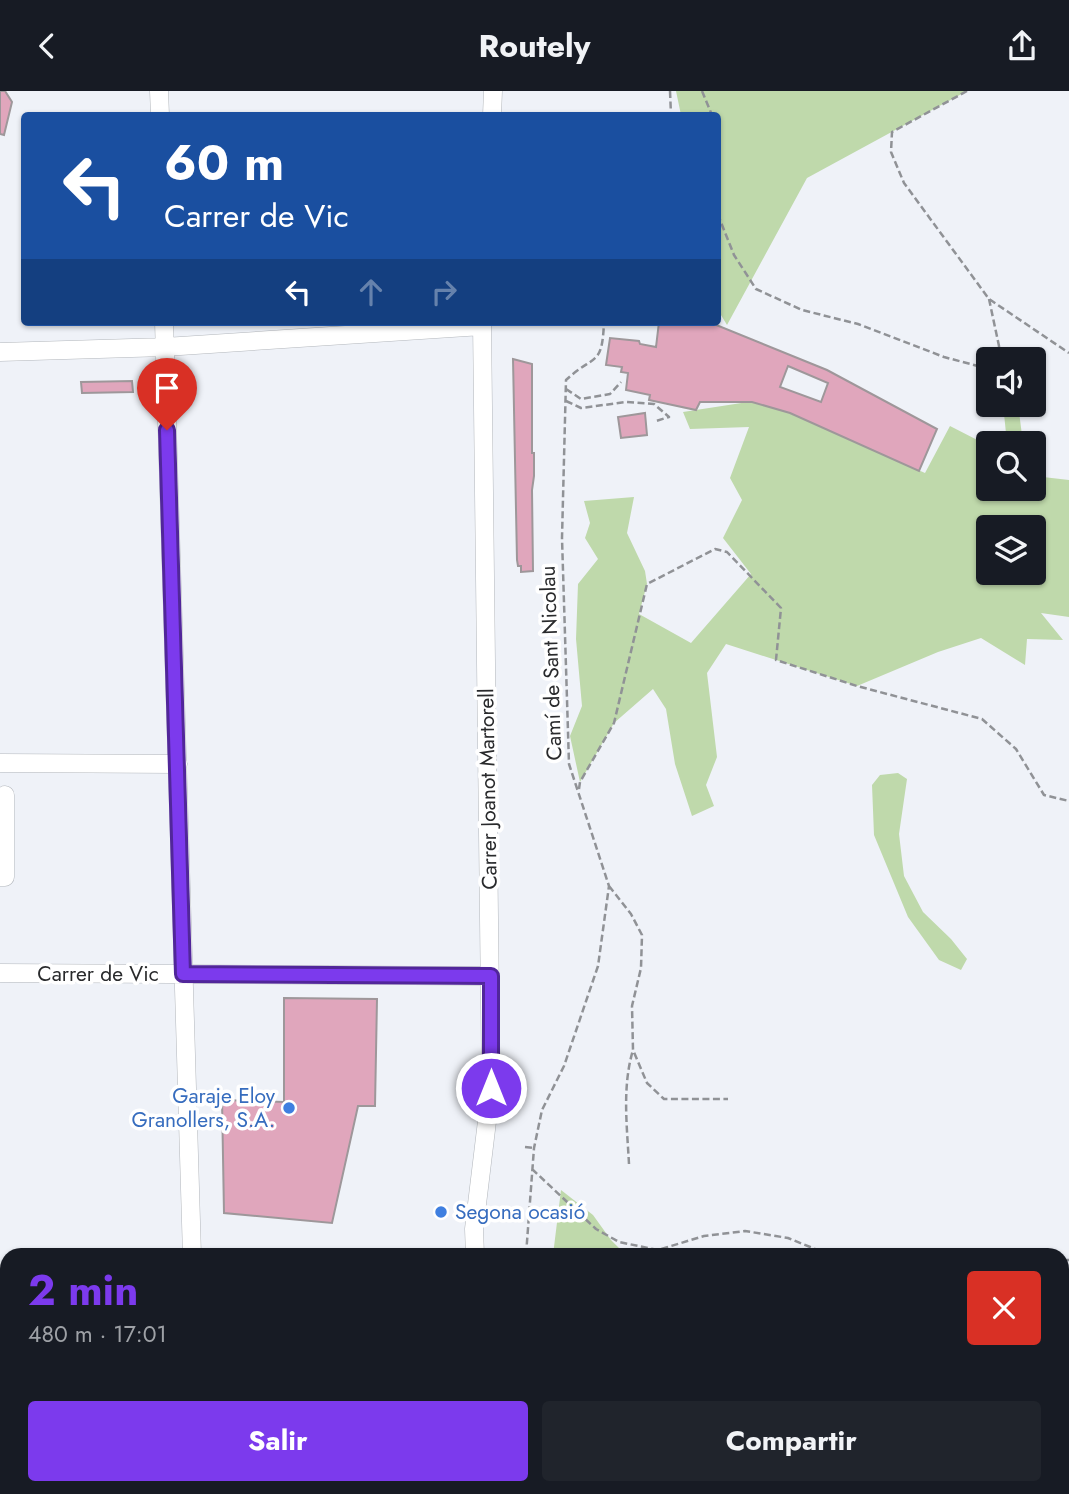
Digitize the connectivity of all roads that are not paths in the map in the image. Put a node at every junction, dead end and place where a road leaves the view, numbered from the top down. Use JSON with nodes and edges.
{"nodes":[{"id":1,"x":159,"y":91,"type":"edge"},
{"id":2,"x":493,"y":91,"type":"edge"},
{"id":3,"x":160,"y":112,"type":"edge"},
{"id":4,"x":492,"y":112,"type":"edge"},
{"id":5,"x":164,"y":326,"type":"edge"},
{"id":6,"x":454,"y":326,"type":"edge"},
{"id":7,"x":482,"y":326,"type":"edge"},
{"id":8,"x":165,"y":347,"type":"junction"},
{"id":9,"x":0,"y":352,"type":"edge"},
{"id":10,"x":0,"y":763,"type":"edge"},
{"id":11,"x":178,"y":764,"type":"junction"},
{"id":12,"x":5,"y":795,"type":"dead end"},
{"id":13,"x":0,"y":877,"type":"edge"},
{"id":14,"x":0,"y":973,"type":"edge"},
{"id":15,"x":183,"y":974,"type":"junction"},
{"id":16,"x":491,"y":976,"type":"junction"},
{"id":17,"x":192,"y":1248,"type":"edge"},
{"id":18,"x":475,"y":1248,"type":"edge"}],
"edges":[{"from":1,"to":3,"type":"street"},
{"from":2,"to":4,"type":"street"},
{"from":5,"to":8,"type":"street"},
{"from":6,"to":8,"type":"street"},
{"from":7,"to":16,"type":"street","name":"Carrer Joanot Martorell"},
{"from":8,"to":9,"type":"street"},
{"from":8,"to":11,"type":"street"},
{"from":10,"to":11,"type":"street"},
{"from":11,"to":15,"type":"street"},
{"from":12,"to":13,"type":"street"},
{"from":14,"to":15,"type":"street","name":"Carrer de Vic"},
{"from":15,"to":16,"type":"street","name":"Carrer de Vic"},
{"from":15,"to":17,"type":"street"},
{"from":16,"to":18,"type":"street","name":"Carrer Joanot Martorell"}]}
